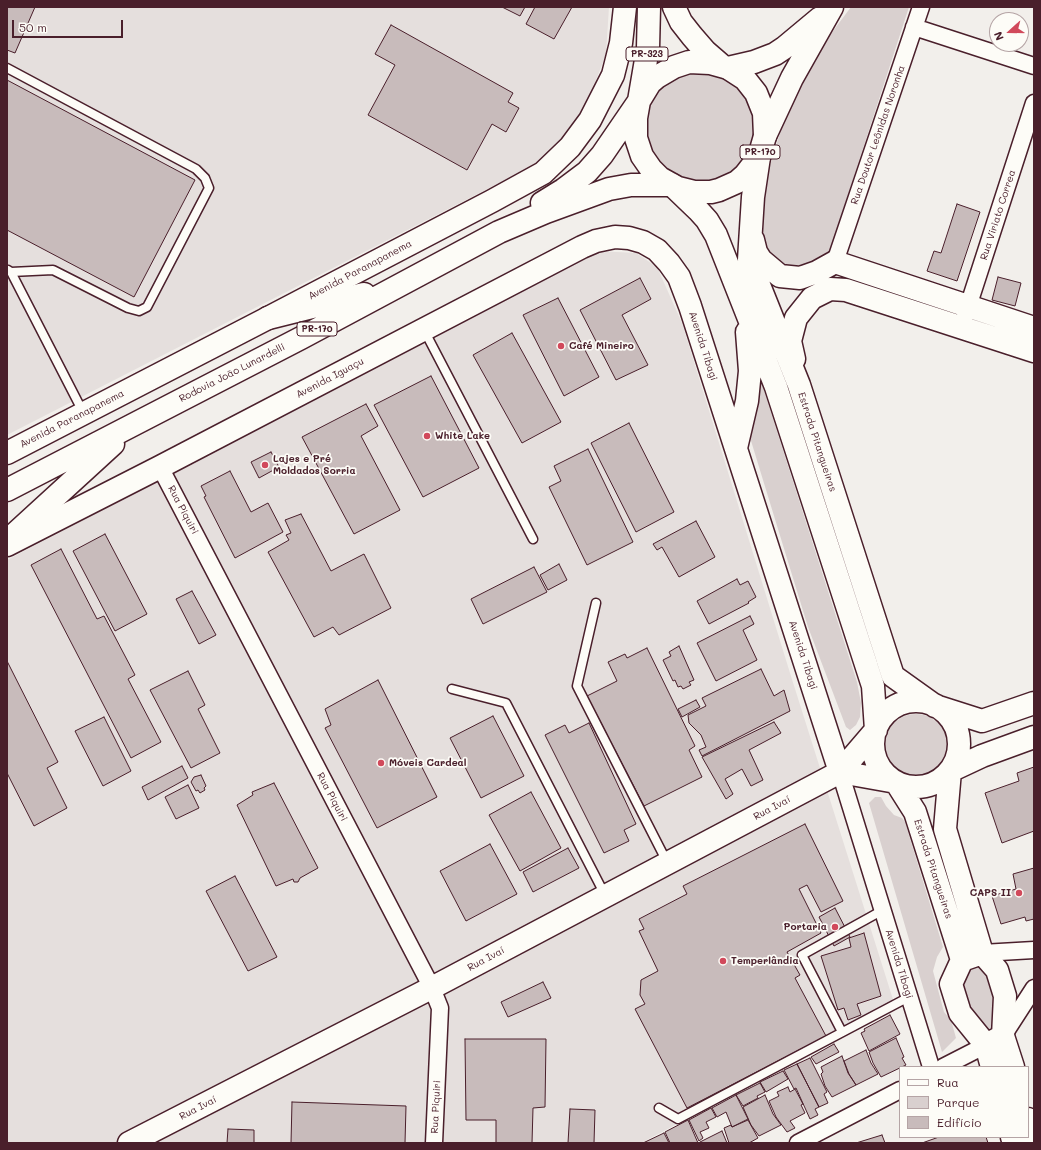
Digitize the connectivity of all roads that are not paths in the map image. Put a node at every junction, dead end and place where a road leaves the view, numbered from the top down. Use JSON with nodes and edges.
{"nodes":[{"id":1,"x":625,"y":7,"type":"edge"},
{"id":2,"x":649,"y":7,"type":"edge"},
{"id":3,"x":674,"y":7,"type":"edge"},
{"id":4,"x":921,"y":7,"type":"edge"},
{"id":5,"x":831,"y":8,"type":"edge"},
{"id":6,"x":914,"y":27,"type":"junction"},
{"id":7,"x":724,"y":66,"type":"junction"},
{"id":8,"x":1034,"y":66,"type":"edge"},
{"id":9,"x":7,"y":68,"type":"edge"},
{"id":10,"x":639,"y":101,"type":"junction"},
{"id":11,"x":1034,"y":103,"type":"edge"},
{"id":12,"x":765,"y":136,"type":"junction"},
{"id":13,"x":759,"y":157,"type":"junction"},
{"id":14,"x":672,"y":185,"type":"junction"},
{"id":15,"x":750,"y":227,"type":"junction"},
{"id":16,"x":499,"y":232,"type":"junction"},
{"id":17,"x":657,"y":250,"type":"joint"},
{"id":18,"x":835,"y":262,"type":"junction"},
{"id":19,"x":9,"y":271,"type":"edge"},
{"id":20,"x":394,"y":287,"type":"junction"},
{"id":21,"x":742,"y":304,"type":"junction"},
{"id":22,"x":968,"y":307,"type":"junction"},
{"id":23,"x":268,"y":318,"type":"junction"},
{"id":24,"x":961,"y":327,"type":"junction"},
{"id":25,"x":1034,"y":328,"type":"edge"},
{"id":26,"x":423,"y":330,"type":"junction"},
{"id":27,"x":1034,"y":351,"type":"edge"},
{"id":28,"x":799,"y":385,"type":"junction"},
{"id":29,"x":84,"y":412,"type":"junction"},
{"id":30,"x":134,"y":424,"type":"junction"},
{"id":31,"x":736,"y":448,"type":"junction"},
{"id":32,"x":7,"y":453,"type":"edge"},
{"id":33,"x":160,"y":468,"type":"junction"},
{"id":34,"x":7,"y":490,"type":"edge"},
{"id":35,"x":534,"y":539,"type":"dead end"},
{"id":36,"x":7,"y":541,"type":"edge"},
{"id":37,"x":7,"y":545,"type":"edge"},
{"id":38,"x":596,"y":603,"type":"dead end"},
{"id":39,"x":452,"y":689,"type":"dead end"},
{"id":40,"x":1034,"y":703,"type":"edge"},
{"id":41,"x":935,"y":706,"type":"junction"},
{"id":42,"x":876,"y":730,"type":"junction"},
{"id":43,"x":1034,"y":737,"type":"edge"},
{"id":44,"x":950,"y":771,"type":"junction"},
{"id":45,"x":840,"y":772,"type":"junction"},
{"id":46,"x":896,"y":782,"type":"junction"},
{"id":47,"x":667,"y":863,"type":"junction"},
{"id":48,"x":606,"y":896,"type":"junction"},
{"id":49,"x":883,"y":910,"type":"junction"},
{"id":50,"x":1034,"y":950,"type":"edge"},
{"id":51,"x":972,"y":957,"type":"junction"},
{"id":52,"x":432,"y":988,"type":"junction"},
{"id":53,"x":1034,"y":988,"type":"edge"},
{"id":54,"x":909,"y":997,"type":"junction"},
{"id":55,"x":842,"y":1032,"type":"junction"},
{"id":56,"x":995,"y":1041,"type":"junction"},
{"id":57,"x":931,"y":1066,"type":"edge"},
{"id":58,"x":945,"y":1066,"type":"edge"},
{"id":59,"x":992,"y":1066,"type":"edge"},
{"id":60,"x":1011,"y":1066,"type":"edge"},
{"id":61,"x":899,"y":1091,"type":"edge"},
{"id":62,"x":659,"y":1108,"type":"dead end"},
{"id":63,"x":1029,"y":1122,"type":"edge"},
{"id":64,"x":818,"y":1138,"type":"edge"},
{"id":65,"x":1034,"y":1139,"type":"edge"},
{"id":66,"x":129,"y":1143,"type":"edge"},
{"id":67,"x":434,"y":1143,"type":"edge"},
{"id":68,"x":798,"y":1143,"type":"edge"}],
"edges":[{"from":1,"to":23,"type":"main road","name":"Avenida Paranapanema"},
{"from":2,"to":10,"type":"main road","number":"PR-323"},
{"from":3,"to":7,"type":"main road"},
{"from":4,"to":6,"type":"street","name":"Rua Doutor Leônidas Noronha"},
{"from":5,"to":7,"type":"main road"},
{"from":5,"to":12,"type":"main road"},
{"from":6,"to":8,"type":"street"},
{"from":6,"to":18,"type":"street","name":"Rua Doutor Leônidas Noronha"},
{"from":7,"to":10,"type":"main road","number":"PR-170"},
{"from":7,"to":12,"type":"main road","number":"PR-170"},
{"from":9,"to":19,"type":"lane"},
{"from":10,"to":14,"type":"main road","number":"PR-170"},
{"from":10,"to":16,"type":"main road","name":"Rodovia João Lunardelli","number":"PR-170"},
{"from":11,"to":22,"type":"street","name":"Rua Viriato Correa"},
{"from":12,"to":13,"type":"main road","number":"PR-170"},
{"from":13,"to":14,"type":"main road","number":"PR-170"},
{"from":13,"to":15,"type":"main road","name":"Estrada Pitangueiras"},
{"from":14,"to":16,"type":"main road","name":"Rodovia João Lunardelli","number":"PR-170"},
{"from":14,"to":21,"type":"main road"},
{"from":15,"to":18,"type":"main road"},
{"from":15,"to":28,"type":"main road","name":"Estrada Pitangueiras"},
{"from":16,"to":20,"type":"main road","name":"Rodovia João Lunardelli","number":"PR-170"},
{"from":17,"to":26,"type":"main road","name":"Avenida Iguaçu"},
{"from":17,"to":31,"type":"main road","name":"Avenida Tibagi"},
{"from":18,"to":22,"type":"main road"},
{"from":19,"to":29,"type":"lane"},
{"from":20,"to":23,"type":"main road"},
{"from":20,"to":30,"type":"main road","name":"Rodovia João Lunardelli","number":"PR-170"},
{"from":21,"to":31,"type":"main road"},
{"from":21,"to":42,"type":"main road"},
{"from":22,"to":24,"type":"street","name":"Rua Viriato Correa"},
{"from":22,"to":25,"type":"main road"},
{"from":23,"to":29,"type":"main road","name":"Avenida Paranapanema"},
{"from":24,"to":27,"type":"main road"},
{"from":24,"to":28,"type":"main road"},
{"from":26,"to":33,"type":"main road","name":"Avenida Iguaçu"},
{"from":26,"to":35,"type":"lane"},
{"from":28,"to":41,"type":"main road","name":"Estrada Pitangueiras"},
{"from":29,"to":32,"type":"main road","name":"Avenida Paranapanema"},
{"from":30,"to":34,"type":"main road","name":"Rodovia João Lunardelli","number":"PR-170"},
{"from":30,"to":36,"type":"main road"},
{"from":31,"to":45,"type":"main road","name":"Avenida Tibagi"},
{"from":33,"to":37,"type":"main road","name":"Avenida Iguaçu"},
{"from":33,"to":52,"type":"street","name":"Rua Piquiri"},
{"from":38,"to":47,"type":"lane"},
{"from":39,"to":48,"type":"lane"},
{"from":40,"to":41,"type":"main road"},
{"from":41,"to":42,"type":"main road"},
{"from":41,"to":44,"type":"main road"},
{"from":42,"to":45,"type":"main road","name":"Rua Ivaí"},
{"from":42,"to":46,"type":"main road"},
{"from":43,"to":44,"type":"main road"},
{"from":44,"to":46,"type":"main road"},
{"from":44,"to":51,"type":"main road"},
{"from":45,"to":46,"type":"main road"},
{"from":45,"to":47,"type":"main road","name":"Rua Ivaí"},
{"from":45,"to":49,"type":"street","name":"Avenida Tibagi"},
{"from":46,"to":51,"type":"main road","name":"Estrada Pitangueiras"},
{"from":47,"to":48,"type":"main road","name":"Rua Ivaí"},
{"from":48,"to":52,"type":"main road","name":"Rua Ivaí"},
{"from":49,"to":54,"type":"street","name":"Avenida Tibagi"},
{"from":49,"to":55,"type":"lane"},
{"from":50,"to":51,"type":"street"},
{"from":51,"to":56,"type":"main road"},
{"from":51,"to":56,"type":"main road"},
{"from":52,"to":66,"type":"main road","name":"Rua Ivaí"},
{"from":52,"to":67,"type":"street","name":"Rua Piquiri"},
{"from":53,"to":56,"type":"street"},
{"from":54,"to":55,"type":"lane"},
{"from":54,"to":57,"type":"street","name":"Avenida Tibagi"},
{"from":55,"to":62,"type":"lane"},
{"from":56,"to":58,"type":"street"},
{"from":56,"to":59,"type":"main road"},
{"from":56,"to":60,"type":"main road"},
{"from":61,"to":64,"type":"street"},
{"from":63,"to":65,"type":"main road"},
{"from":64,"to":68,"type":"street"}]}
